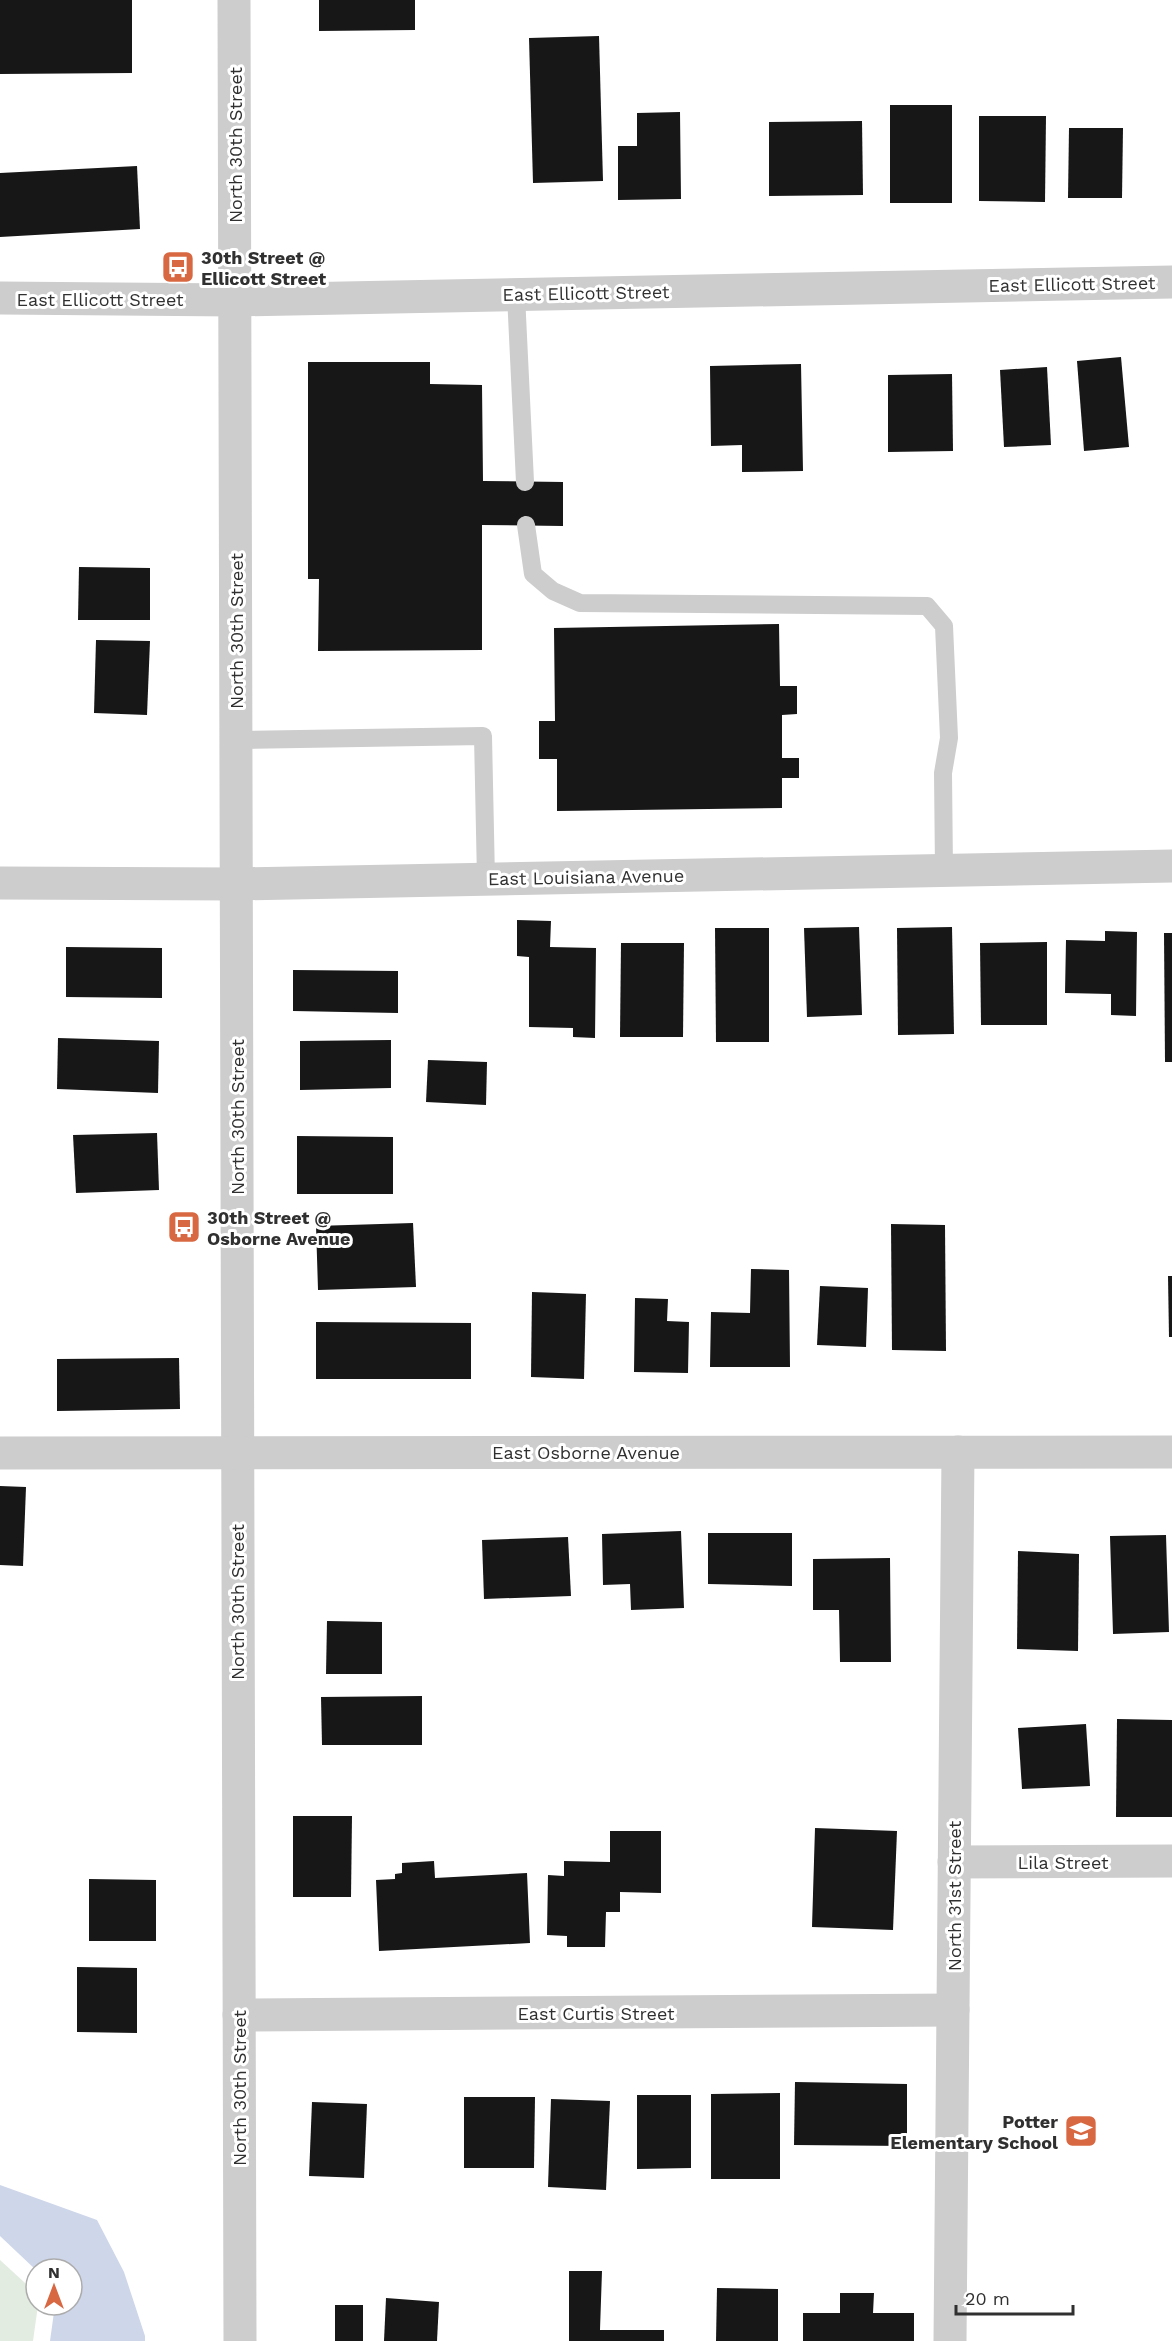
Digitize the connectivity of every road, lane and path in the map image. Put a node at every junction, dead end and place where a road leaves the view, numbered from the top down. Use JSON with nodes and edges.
{"nodes":[{"id":1,"x":234,"y":0,"type":"edge"},
{"id":2,"x":1172,"y":282,"type":"edge"},
{"id":3,"x":516,"y":295,"type":"junction"},
{"id":4,"x":0,"y":298,"type":"edge"},
{"id":5,"x":235,"y":300,"type":"junction"},
{"id":6,"x":525,"y":482,"type":"dead end"},
{"id":7,"x":526,"y":525,"type":"dead end"},
{"id":8,"x":236,"y":740,"type":"junction"},
{"id":9,"x":1172,"y":866,"type":"edge"},
{"id":10,"x":944,"y":870,"type":"junction"},
{"id":11,"x":486,"y":879,"type":"junction"},
{"id":12,"x":0,"y":883,"type":"edge"},
{"id":13,"x":236,"y":884,"type":"junction"},
{"id":14,"x":958,"y":1452,"type":"junction"},
{"id":15,"x":1172,"y":1452,"type":"edge"},
{"id":16,"x":0,"y":1453,"type":"edge"},
{"id":17,"x":237,"y":1453,"type":"junction"},
{"id":18,"x":954,"y":1862,"type":"junction"},
{"id":19,"x":1172,"y":1862,"type":"edge"},
{"id":20,"x":953,"y":2010,"type":"junction"},
{"id":21,"x":239,"y":2015,"type":"junction"},
{"id":22,"x":240,"y":2341,"type":"edge"},
{"id":23,"x":950,"y":2341,"type":"edge"}],
"edges":[{"from":1,"to":5,"type":"street","name":"North 30th Street"},
{"from":2,"to":3,"type":"street","name":"East Ellicott Street"},
{"from":3,"to":5,"type":"street","name":"East Ellicott Street"},
{"from":3,"to":6,"type":"lane"},
{"from":4,"to":5,"type":"street","name":"East Ellicott Street"},
{"from":5,"to":8,"type":"street","name":"North 30th Street"},
{"from":7,"to":10,"type":"lane"},
{"from":8,"to":11,"type":"lane"},
{"from":8,"to":13,"type":"street","name":"North 30th Street"},
{"from":9,"to":10,"type":"street","name":"East Louisiana Avenue"},
{"from":10,"to":11,"type":"street","name":"East Louisiana Avenue"},
{"from":11,"to":13,"type":"street","name":"East Louisiana Avenue"},
{"from":12,"to":13,"type":"street","name":"East Louisiana Avenue"},
{"from":13,"to":17,"type":"street","name":"North 30th Street"},
{"from":14,"to":15,"type":"street","name":"East Osborne Avenue"},
{"from":14,"to":17,"type":"street","name":"East Osborne Avenue"},
{"from":14,"to":18,"type":"street","name":"North 31st Street"},
{"from":16,"to":17,"type":"street","name":"East Osborne Avenue"},
{"from":17,"to":21,"type":"street","name":"North 30th Street"},
{"from":18,"to":19,"type":"street","name":"Lila Street"},
{"from":18,"to":20,"type":"street","name":"North 31st Street"},
{"from":20,"to":21,"type":"street","name":"East Curtis Street"},
{"from":20,"to":23,"type":"street","name":"North 31st Street"},
{"from":21,"to":22,"type":"street","name":"North 30th Street"}]}
